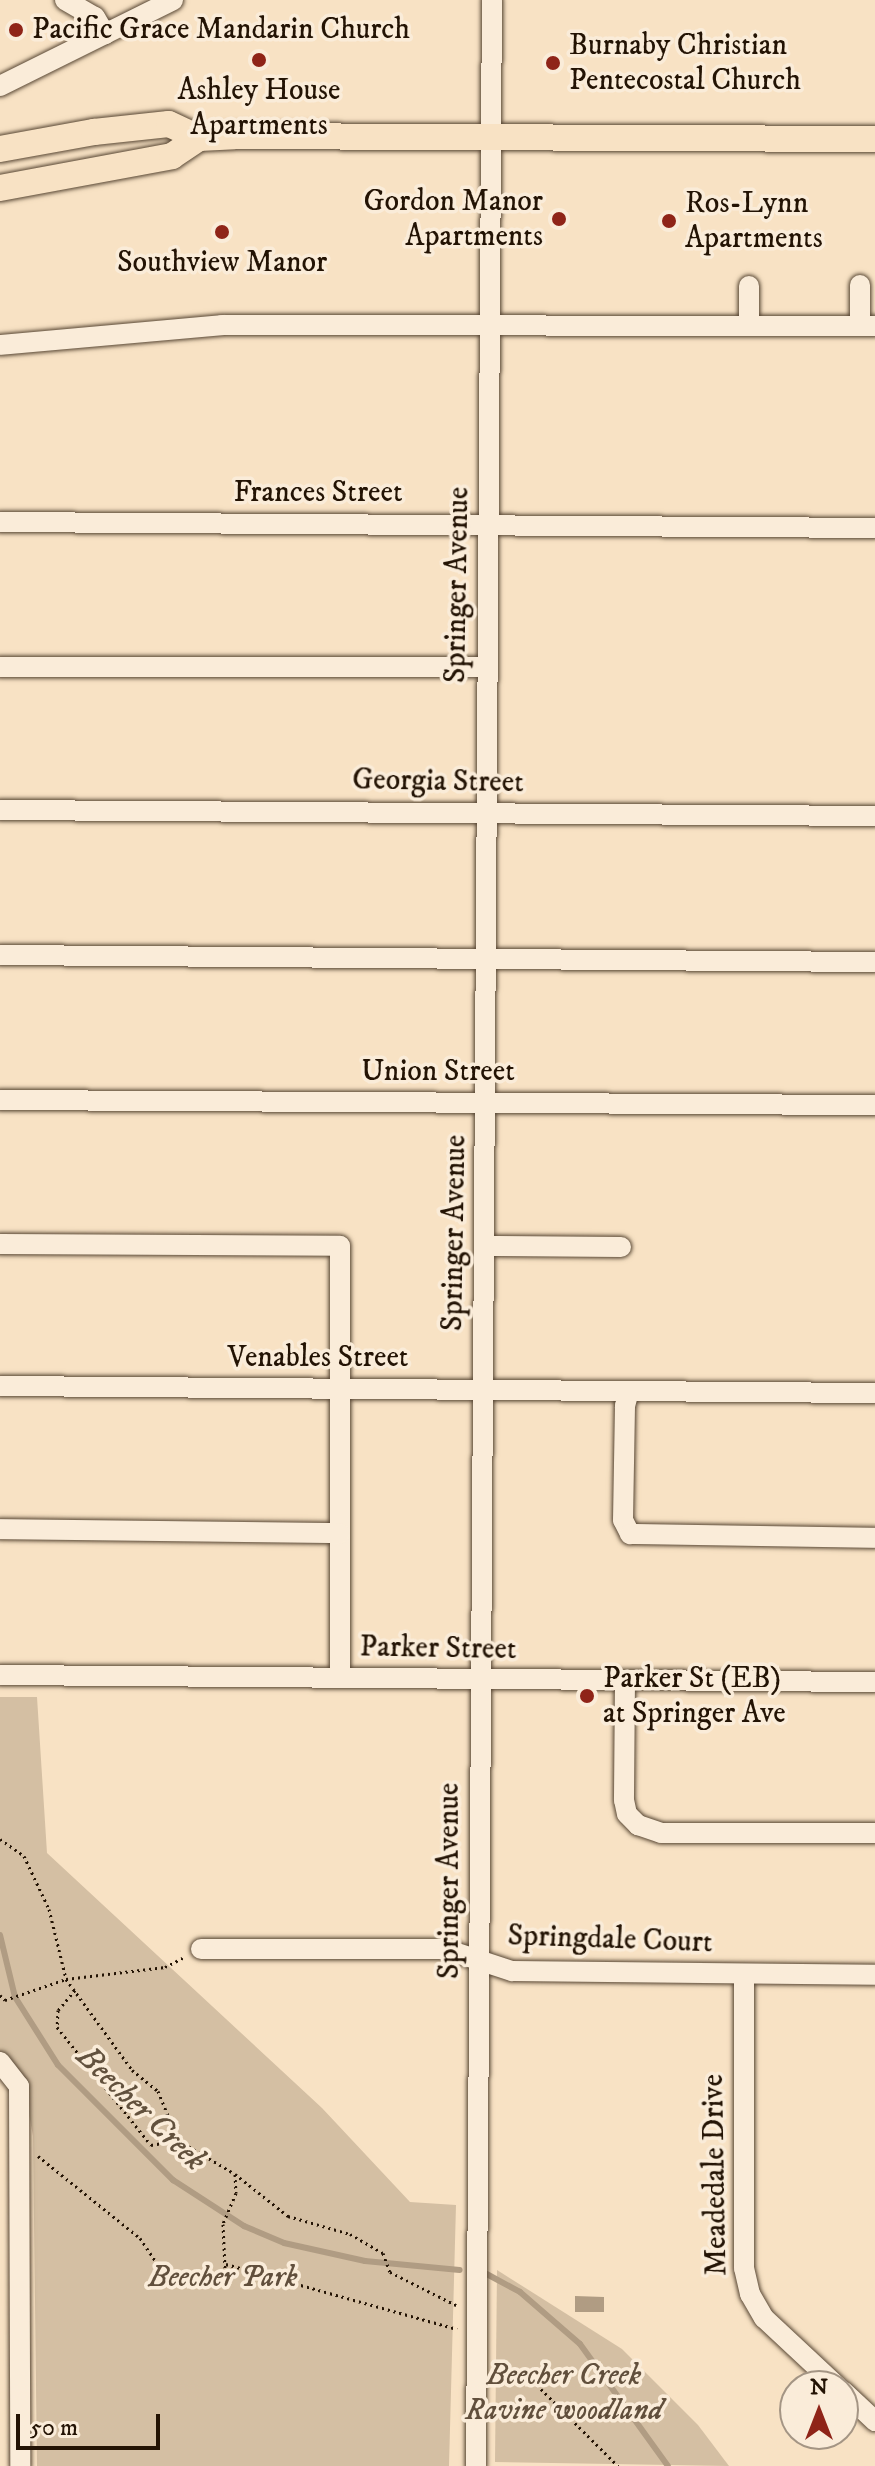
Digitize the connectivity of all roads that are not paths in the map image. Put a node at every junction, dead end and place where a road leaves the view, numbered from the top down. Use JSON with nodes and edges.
{"nodes":[{"id":1,"x":65,"y":0,"type":"edge"},
{"id":2,"x":173,"y":0,"type":"edge"},
{"id":3,"x":492,"y":0,"type":"edge"},
{"id":4,"x":105,"y":34,"type":"junction"},
{"id":5,"x":0,"y":86,"type":"edge"},
{"id":6,"x":199,"y":138,"type":"junction"},
{"id":7,"x":491,"y":138,"type":"junction"},
{"id":8,"x":875,"y":139,"type":"edge"},
{"id":9,"x":0,"y":149,"type":"edge"},
{"id":10,"x":0,"y":188,"type":"edge"},
{"id":11,"x":860,"y":285,"type":"dead end"},
{"id":12,"x":749,"y":286,"type":"dead end"},
{"id":13,"x":490,"y":323,"type":"junction"},
{"id":14,"x":749,"y":325,"type":"junction"},
{"id":15,"x":868,"y":326,"type":"edge"},
{"id":16,"x":0,"y":345,"type":"edge"},
{"id":17,"x":0,"y":522,"type":"edge"},
{"id":18,"x":490,"y":524,"type":"junction"},
{"id":19,"x":875,"y":528,"type":"edge"},
{"id":20,"x":0,"y":667,"type":"edge"},
{"id":21,"x":487,"y":667,"type":"junction"},
{"id":22,"x":0,"y":810,"type":"edge"},
{"id":23,"x":486,"y":813,"type":"junction"},
{"id":24,"x":875,"y":816,"type":"edge"},
{"id":25,"x":0,"y":955,"type":"edge"},
{"id":26,"x":484,"y":959,"type":"junction"},
{"id":27,"x":875,"y":962,"type":"edge"},
{"id":28,"x":0,"y":1100,"type":"edge"},
{"id":29,"x":486,"y":1103,"type":"junction"},
{"id":30,"x":875,"y":1105,"type":"edge"},
{"id":31,"x":0,"y":1244,"type":"edge"},
{"id":32,"x":484,"y":1246,"type":"junction"},
{"id":33,"x":621,"y":1247,"type":"dead end"},
{"id":34,"x":0,"y":1386,"type":"edge"},
{"id":35,"x":340,"y":1388,"type":"junction"},
{"id":36,"x":483,"y":1388,"type":"junction"},
{"id":37,"x":629,"y":1391,"type":"junction"},
{"id":38,"x":875,"y":1393,"type":"edge"},
{"id":39,"x":0,"y":1529,"type":"edge"},
{"id":40,"x":340,"y":1533,"type":"junction"},
{"id":41,"x":875,"y":1538,"type":"edge"},
{"id":42,"x":0,"y":1675,"type":"edge"},
{"id":43,"x":340,"y":1678,"type":"junction"},
{"id":44,"x":481,"y":1680,"type":"junction"},
{"id":45,"x":625,"y":1680,"type":"junction"},
{"id":46,"x":875,"y":1682,"type":"edge"},
{"id":47,"x":875,"y":1833,"type":"edge"},
{"id":48,"x":201,"y":1949,"type":"road end"},
{"id":49,"x":479,"y":1961,"type":"junction"},
{"id":50,"x":744,"y":1975,"type":"junction"},
{"id":51,"x":875,"y":1975,"type":"edge"},
{"id":52,"x":0,"y":2062,"type":"edge"},
{"id":53,"x":820,"y":2370,"type":"edge"},
{"id":54,"x":859,"y":2406,"type":"edge"},
{"id":55,"x":875,"y":2421,"type":"edge"},
{"id":56,"x":20,"y":2466,"type":"edge"},
{"id":57,"x":476,"y":2466,"type":"edge"}],
"edges":[{"from":1,"to":4,"type":"street"},
{"from":2,"to":4,"type":"street"},
{"from":3,"to":7,"type":"street","name":"Springer Avenue"},
{"from":4,"to":5,"type":"street"},
{"from":6,"to":7,"type":"main road"},
{"from":6,"to":9,"type":"main road"},
{"from":6,"to":10,"type":"main road"},
{"from":7,"to":8,"type":"main road"},
{"from":7,"to":13,"type":"street","name":"Springer Avenue"},
{"from":11,"to":15,"type":"street"},
{"from":12,"to":14,"type":"street"},
{"from":13,"to":14,"type":"street"},
{"from":13,"to":16,"type":"street"},
{"from":13,"to":18,"type":"street","name":"Springer Avenue"},
{"from":14,"to":15,"type":"street"},
{"from":17,"to":18,"type":"street","name":"Frances Street"},
{"from":18,"to":19,"type":"street","name":"Frances Street"},
{"from":18,"to":21,"type":"street","name":"Springer Avenue"},
{"from":20,"to":21,"type":"street"},
{"from":21,"to":23,"type":"street","name":"Springer Avenue"},
{"from":22,"to":23,"type":"street","name":"Georgia Street"},
{"from":23,"to":24,"type":"street","name":"Georgia Street"},
{"from":23,"to":26,"type":"street","name":"Springer Avenue"},
{"from":25,"to":26,"type":"street"},
{"from":26,"to":27,"type":"street"},
{"from":26,"to":29,"type":"street","name":"Springer Avenue"},
{"from":28,"to":29,"type":"street","name":"Union Street"},
{"from":29,"to":30,"type":"street","name":"Union Street"},
{"from":29,"to":32,"type":"street","name":"Springer Avenue"},
{"from":31,"to":35,"type":"street"},
{"from":32,"to":33,"type":"street"},
{"from":32,"to":36,"type":"street","name":"Springer Avenue"},
{"from":34,"to":35,"type":"street","name":"Venables Street"},
{"from":35,"to":36,"type":"street","name":"Venables Street"},
{"from":35,"to":40,"type":"street"},
{"from":36,"to":37,"type":"street","name":"Venables Street"},
{"from":36,"to":44,"type":"street","name":"Springer Avenue"},
{"from":37,"to":38,"type":"street","name":"Venables Street"},
{"from":37,"to":41,"type":"street"},
{"from":39,"to":40,"type":"street"},
{"from":40,"to":43,"type":"street"},
{"from":42,"to":43,"type":"street","name":"Parker Street"},
{"from":43,"to":44,"type":"street","name":"Parker Street"},
{"from":44,"to":45,"type":"street","name":"Parker Street"},
{"from":44,"to":49,"type":"street","name":"Springer Avenue"},
{"from":45,"to":46,"type":"street","name":"Parker Street"},
{"from":45,"to":47,"type":"street"},
{"from":48,"to":49,"type":"street","name":"Springdale Court"},
{"from":49,"to":50,"type":"street","name":"Springdale Court"},
{"from":49,"to":57,"type":"street","name":"Springer Avenue"},
{"from":50,"to":51,"type":"street","name":"Springdale Court"},
{"from":50,"to":53,"type":"street","name":"Meadedale Drive"},
{"from":52,"to":56,"type":"street"},
{"from":54,"to":55,"type":"street"}]}
